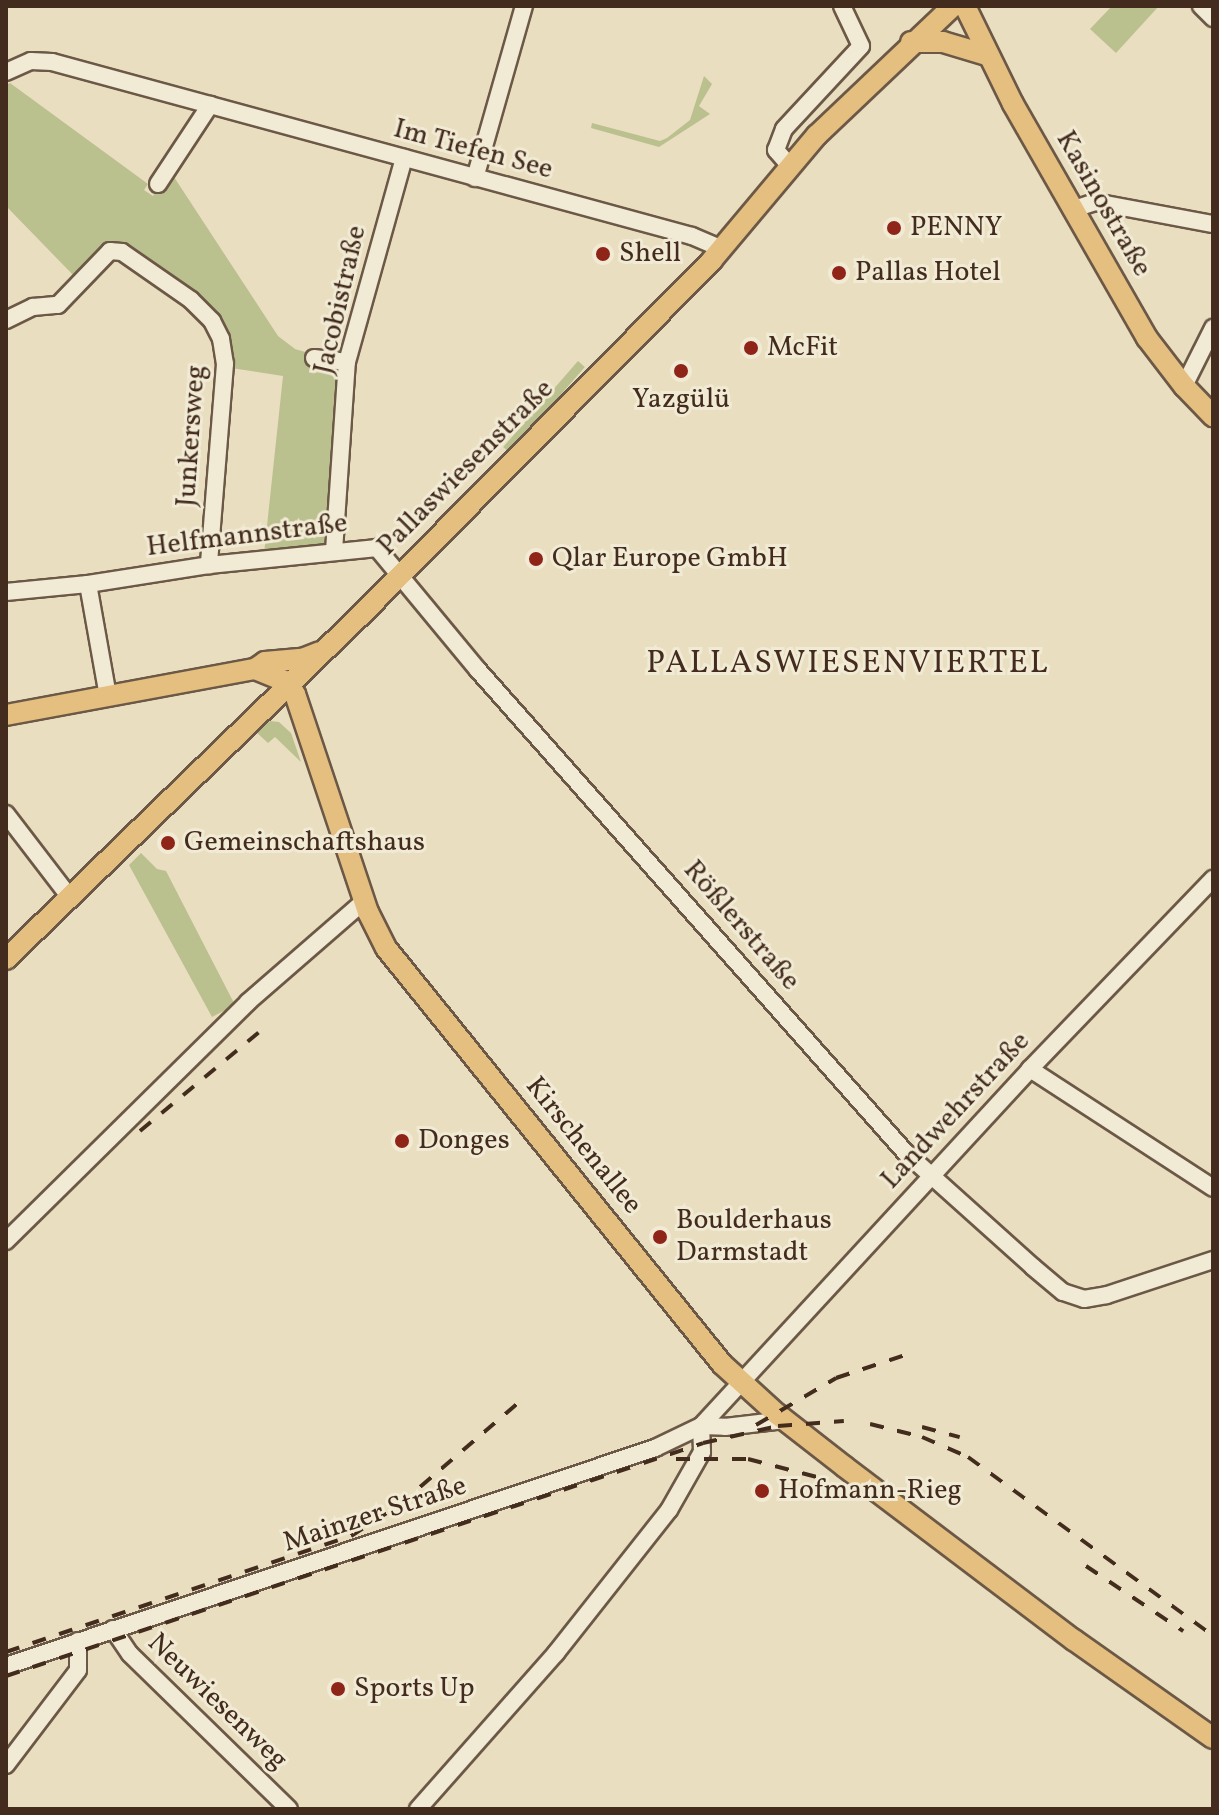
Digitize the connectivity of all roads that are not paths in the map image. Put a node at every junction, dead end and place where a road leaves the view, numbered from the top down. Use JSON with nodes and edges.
{"nodes":[{"id":1,"x":524,"y":6,"type":"edge"},
{"id":2,"x":842,"y":6,"type":"edge"},
{"id":3,"x":953,"y":6,"type":"edge"},
{"id":4,"x":965,"y":6,"type":"edge"},
{"id":5,"x":1201,"y":6,"type":"edge"},
{"id":6,"x":1213,"y":18,"type":"edge"},
{"id":7,"x":911,"y":42,"type":"junction"},
{"id":8,"x":987,"y":55,"type":"junction"},
{"id":9,"x":6,"y":72,"type":"edge"},
{"id":10,"x":210,"y":105,"type":"junction"},
{"id":11,"x":404,"y":158,"type":"junction"},
{"id":12,"x":789,"y":165,"type":"junction"},
{"id":13,"x":475,"y":178,"type":"junction"},
{"id":14,"x":158,"y":184,"type":"dead end"},
{"id":15,"x":1074,"y":209,"type":"junction"},
{"id":16,"x":1213,"y":224,"type":"edge"},
{"id":17,"x":722,"y":249,"type":"junction"},
{"id":18,"x":6,"y":320,"type":"edge"},
{"id":19,"x":1213,"y":328,"type":"edge"},
{"id":20,"x":314,"y":358,"type":"dead end"},
{"id":21,"x":347,"y":362,"type":"junction"},
{"id":22,"x":1184,"y":386,"type":"junction"},
{"id":23,"x":1213,"y":416,"type":"edge"},
{"id":24,"x":334,"y":551,"type":"junction"},
{"id":25,"x":209,"y":565,"type":"junction"},
{"id":26,"x":398,"y":577,"type":"junction"},
{"id":27,"x":88,"y":584,"type":"junction"},
{"id":28,"x":6,"y":592,"type":"edge"},
{"id":29,"x":325,"y":650,"type":"junction"},
{"id":30,"x":255,"y":669,"type":"junction"},
{"id":31,"x":289,"y":685,"type":"junction"},
{"id":32,"x":108,"y":696,"type":"junction"},
{"id":33,"x":6,"y":715,"type":"edge"},
{"id":34,"x":6,"y":814,"type":"edge"},
{"id":35,"x":1213,"y":879,"type":"edge"},
{"id":36,"x":69,"y":896,"type":"junction"},
{"id":37,"x":364,"y":901,"type":"junction"},
{"id":38,"x":6,"y":959,"type":"edge"},
{"id":39,"x":1030,"y":1069,"type":"junction"},
{"id":40,"x":931,"y":1177,"type":"junction"},
{"id":41,"x":1213,"y":1188,"type":"edge"},
{"id":42,"x":6,"y":1241,"type":"edge"},
{"id":43,"x":1213,"y":1260,"type":"edge"},
{"id":44,"x":741,"y":1383,"type":"junction"},
{"id":45,"x":785,"y":1420,"type":"junction"},
{"id":46,"x":701,"y":1426,"type":"junction"},
{"id":47,"x":113,"y":1629,"type":"junction"},
{"id":48,"x":1074,"y":1640,"type":"junction"},
{"id":49,"x":78,"y":1641,"type":"junction"},
{"id":50,"x":6,"y":1666,"type":"edge"},
{"id":51,"x":1213,"y":1738,"type":"edge"},
{"id":52,"x":1213,"y":1748,"type":"edge"},
{"id":53,"x":6,"y":1765,"type":"edge"},
{"id":54,"x":289,"y":1809,"type":"edge"},
{"id":55,"x":418,"y":1809,"type":"edge"}],
"edges":[{"from":1,"to":13,"type":"street"},
{"from":2,"to":12,"type":"street"},
{"from":3,"to":7,"type":"main road","name":"Pallaswiesenstraße"},
{"from":4,"to":8,"type":"main road","name":"Kasinostraße"},
{"from":5,"to":6,"type":"street"},
{"from":7,"to":8,"type":"main road"},
{"from":7,"to":12,"type":"main road","name":"Pallaswiesenstraße"},
{"from":8,"to":15,"type":"main road","name":"Kasinostraße"},
{"from":9,"to":10,"type":"street","name":"Im Tiefen See"},
{"from":10,"to":11,"type":"street","name":"Im Tiefen See"},
{"from":10,"to":14,"type":"street"},
{"from":11,"to":13,"type":"street","name":"Im Tiefen See"},
{"from":11,"to":21,"type":"street","name":"Jacobistraße"},
{"from":12,"to":17,"type":"main road","name":"Pallaswiesenstraße"},
{"from":13,"to":17,"type":"street","name":"Im Tiefen See"},
{"from":15,"to":16,"type":"street"},
{"from":15,"to":22,"type":"main road","name":"Kasinostraße"},
{"from":17,"to":26,"type":"main road","name":"Pallaswiesenstraße"},
{"from":18,"to":25,"type":"street","name":"Junkersweg"},
{"from":19,"to":22,"type":"street"},
{"from":20,"to":21,"type":"street"},
{"from":21,"to":24,"type":"street","name":"Jacobistraße"},
{"from":22,"to":23,"type":"main road","name":"Kasinostraße"},
{"from":24,"to":25,"type":"street","name":"Helfmannstraße"},
{"from":24,"to":26,"type":"street","name":"Helfmannstraße"},
{"from":25,"to":27,"type":"street","name":"Helfmannstraße"},
{"from":26,"to":29,"type":"main road","name":"Pallaswiesenstraße"},
{"from":26,"to":40,"type":"street","name":"Rößlerstraße"},
{"from":27,"to":28,"type":"street","name":"Helfmannstraße"},
{"from":27,"to":32,"type":"street"},
{"from":29,"to":30,"type":"main road"},
{"from":29,"to":31,"type":"main road","name":"Pallaswiesenstraße"},
{"from":30,"to":31,"type":"main road"},
{"from":30,"to":32,"type":"main road"},
{"from":31,"to":36,"type":"main road","name":"Pallaswiesenstraße"},
{"from":31,"to":37,"type":"main road","name":"Kirschenallee"},
{"from":32,"to":33,"type":"main road"},
{"from":34,"to":36,"type":"street"},
{"from":35,"to":39,"type":"street","name":"Landwehrstraße"},
{"from":36,"to":38,"type":"main road","name":"Pallaswiesenstraße"},
{"from":37,"to":42,"type":"street"},
{"from":37,"to":44,"type":"main road","name":"Kirschenallee"},
{"from":39,"to":40,"type":"street","name":"Landwehrstraße"},
{"from":39,"to":41,"type":"street"},
{"from":40,"to":43,"type":"street","name":"Rößlerstraße"},
{"from":40,"to":44,"type":"street","name":"Landwehrstraße"},
{"from":44,"to":45,"type":"main road","name":"Kirschenallee"},
{"from":44,"to":46,"type":"street","name":"Mainzer Straße"},
{"from":45,"to":46,"type":"street"},
{"from":45,"to":48,"type":"main road","name":"Kirschenallee"},
{"from":46,"to":47,"type":"street","name":"Mainzer Straße"},
{"from":46,"to":55,"type":"street"},
{"from":47,"to":49,"type":"street","name":"Mainzer Straße"},
{"from":47,"to":54,"type":"street","name":"Neuwiesenweg"},
{"from":48,"to":51,"type":"main road","name":"Kirschenallee"},
{"from":48,"to":52,"type":"main road","name":"Kirschenallee"},
{"from":49,"to":50,"type":"street","name":"Mainzer Straße"},
{"from":49,"to":53,"type":"street"}]}
